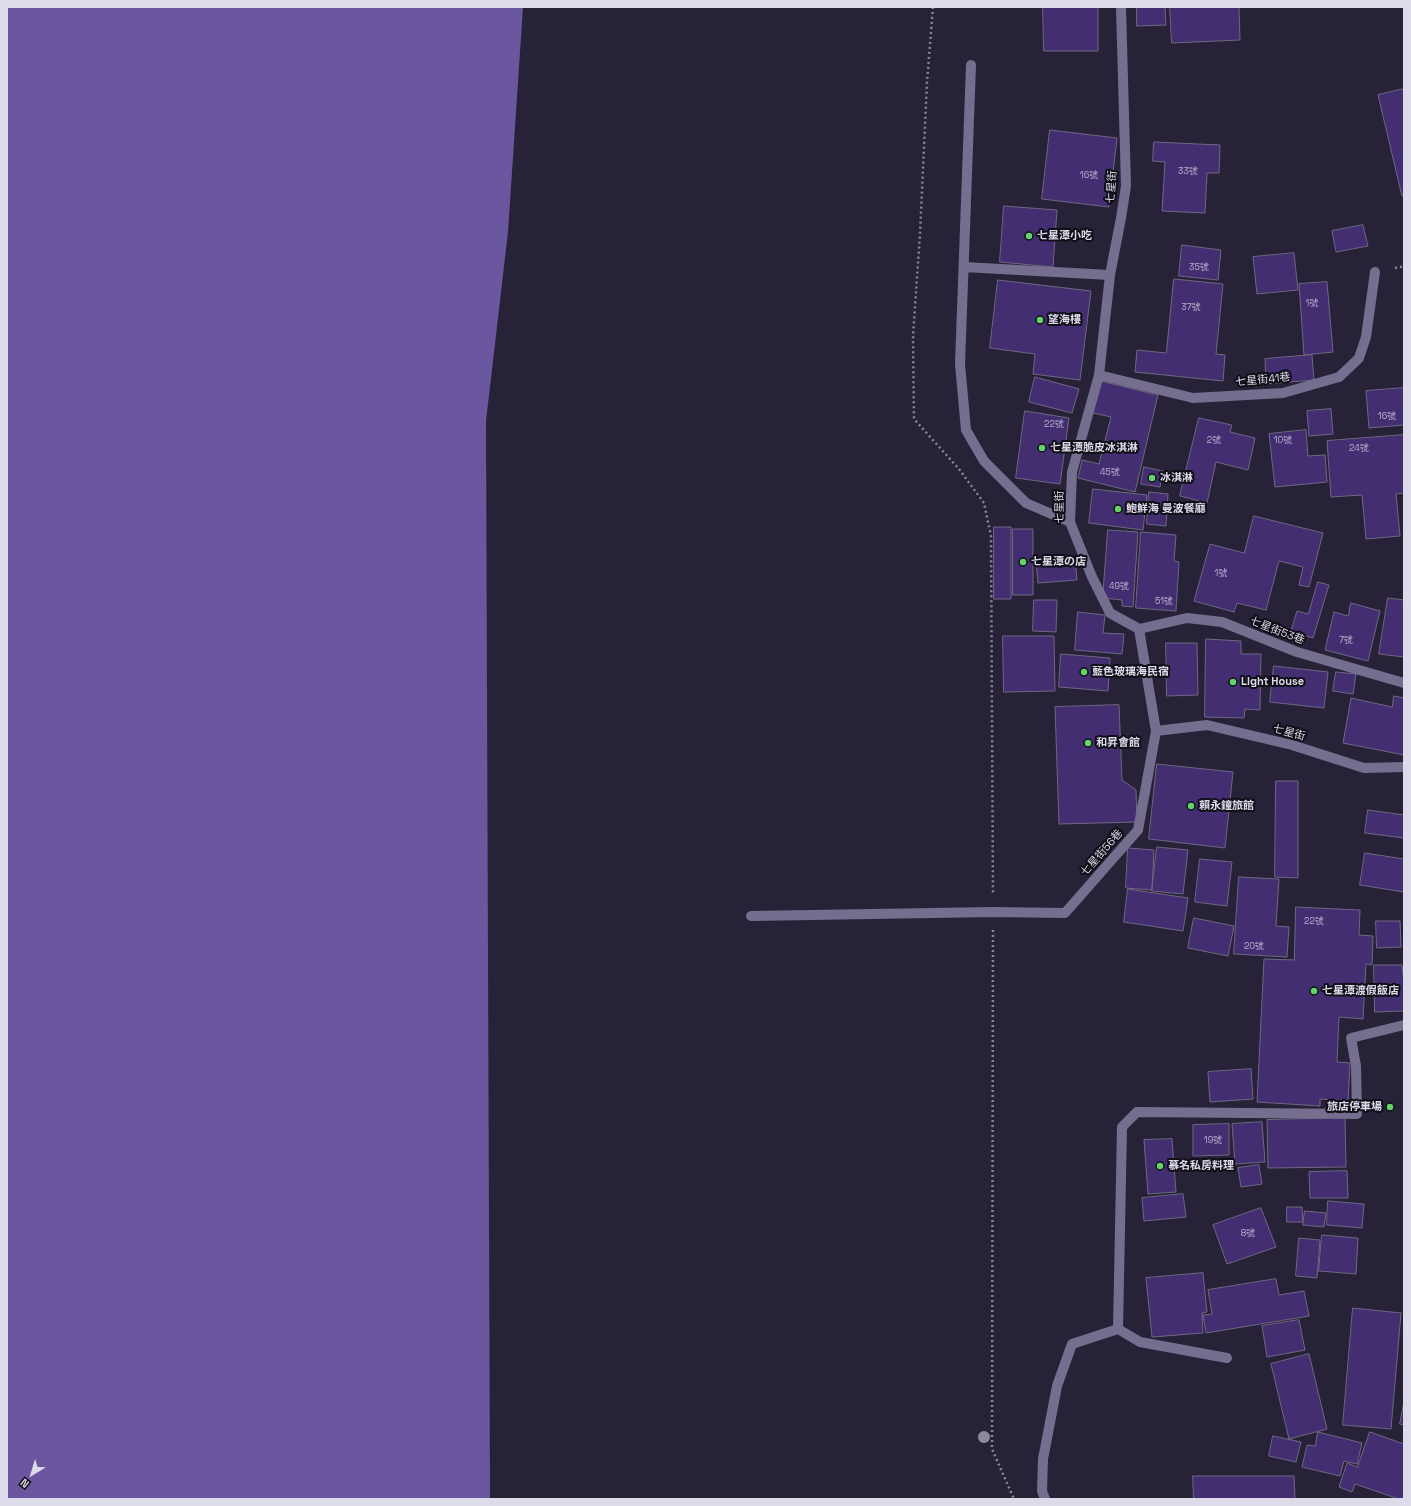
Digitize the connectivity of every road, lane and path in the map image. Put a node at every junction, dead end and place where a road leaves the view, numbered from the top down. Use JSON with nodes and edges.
{"nodes":[{"id":1,"x":933,"y":7,"type":"edge"},
{"id":2,"x":1121,"y":7,"type":"edge"},
{"id":3,"x":971,"y":65,"type":"dead end"},
{"id":4,"x":964,"y":267,"type":"junction"},
{"id":5,"x":1376,"y":272,"type":"dead end"},
{"id":6,"x":1110,"y":275,"type":"junction"},
{"id":7,"x":1098,"y":375,"type":"junction"},
{"id":8,"x":1070,"y":522,"type":"junction"},
{"id":9,"x":1139,"y":629,"type":"junction"},
{"id":10,"x":1404,"y":683,"type":"edge"},
{"id":11,"x":1156,"y":731,"type":"junction"},
{"id":12,"x":1404,"y":767,"type":"edge"},
{"id":13,"x":993,"y":912,"type":"junction"},
{"id":14,"x":751,"y":916,"type":"dead end"},
{"id":15,"x":1404,"y":1025,"type":"edge"},
{"id":16,"x":1118,"y":1329,"type":"junction"},
{"id":17,"x":1227,"y":1358,"type":"dead end"},
{"id":18,"x":1014,"y":1499,"type":"edge"},
{"id":19,"x":1045,"y":1499,"type":"edge"}],
"edges":[{"from":1,"to":13,"type":"path"},
{"from":2,"to":6,"type":"street","name":"七星街"},
{"from":3,"to":4,"type":"street"},
{"from":4,"to":6,"type":"street"},
{"from":4,"to":8,"type":"street"},
{"from":5,"to":7,"type":"street","name":"七星街41巷"},
{"from":6,"to":7,"type":"street","name":"七星街"},
{"from":7,"to":8,"type":"street","name":"七星街"},
{"from":8,"to":9,"type":"street","name":"七星街"},
{"from":9,"to":10,"type":"street","name":"七星街53巷"},
{"from":9,"to":11,"type":"street"},
{"from":11,"to":12,"type":"street","name":"七星街"},
{"from":11,"to":13,"type":"street","name":"七星街56巷"},
{"from":13,"to":14,"type":"street","name":"七星街56巷"},
{"from":13,"to":18,"type":"path"},
{"from":15,"to":16,"type":"street"},
{"from":16,"to":17,"type":"street"},
{"from":16,"to":19,"type":"street"}]}
